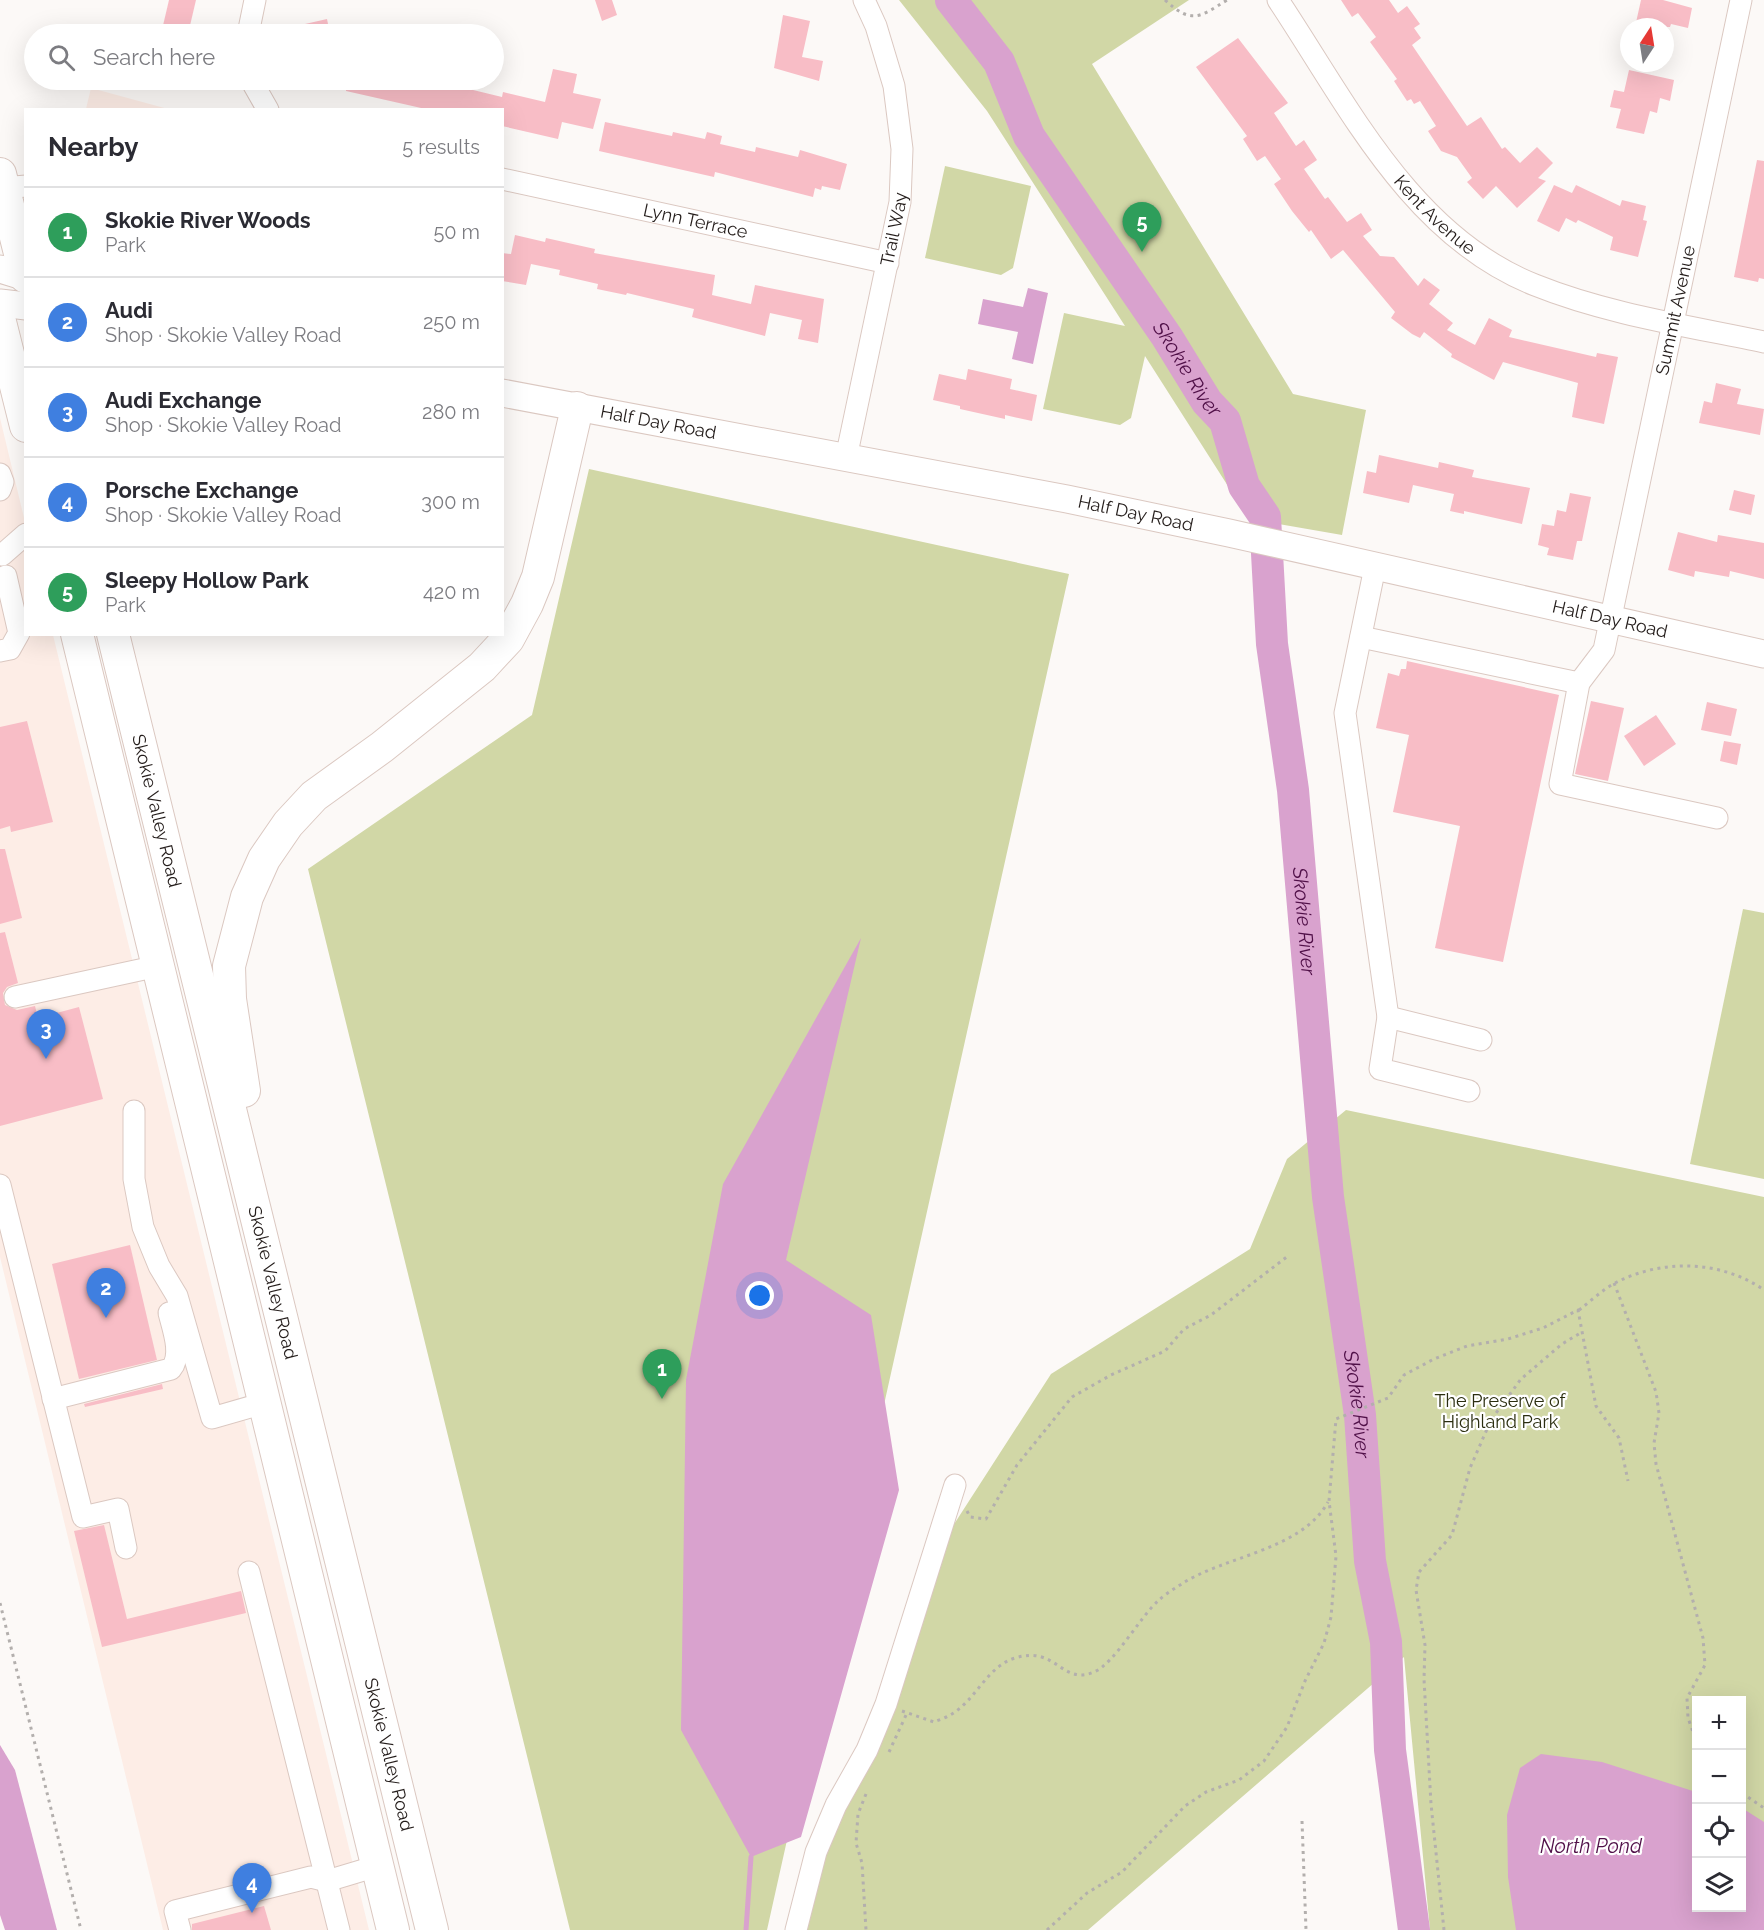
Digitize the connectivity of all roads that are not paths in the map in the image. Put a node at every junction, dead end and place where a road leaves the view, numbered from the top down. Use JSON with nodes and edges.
{"nodes":[{"id":1,"x":255,"y":0,"type":"edge"},
{"id":2,"x":864,"y":0,"type":"edge"},
{"id":3,"x":1278,"y":0,"type":"edge"},
{"id":4,"x":1741,"y":0,"type":"edge"},
{"id":5,"x":250,"y":24,"type":"edge"},
{"id":6,"x":257,"y":90,"type":"edge"},
{"id":7,"x":267,"y":108,"type":"edge"},
{"id":8,"x":504,"y":179,"type":"edge"},
{"id":9,"x":10,"y":182,"type":"edge"},
{"id":10,"x":888,"y":263,"type":"junction"},
{"id":11,"x":24,"y":265,"type":"edge"},
{"id":12,"x":0,"y":269,"type":"edge"},
{"id":13,"x":24,"y":276,"type":"edge"},
{"id":14,"x":0,"y":303,"type":"edge"},
{"id":15,"x":24,"y":306,"type":"edge"},
{"id":16,"x":0,"y":322,"type":"edge"},
{"id":17,"x":1674,"y":322,"type":"junction"},
{"id":18,"x":1764,"y":342,"type":"edge"},
{"id":19,"x":7,"y":382,"type":"edge"},
{"id":20,"x":504,"y":393,"type":"edge"},
{"id":21,"x":577,"y":408,"type":"junction"},
{"id":22,"x":24,"y":421,"type":"edge"},
{"id":23,"x":846,"y":458,"type":"junction"},
{"id":24,"x":0,"y":474,"type":"edge"},
{"id":25,"x":0,"y":490,"type":"edge"},
{"id":26,"x":24,"y":536,"type":"edge"},
{"id":27,"x":1,"y":556,"type":"edge"},
{"id":28,"x":24,"y":557,"type":"edge"},
{"id":29,"x":1375,"y":567,"type":"junction"},
{"id":30,"x":0,"y":591,"type":"edge"},
{"id":31,"x":1610,"y":620,"type":"junction"},
{"id":32,"x":77,"y":636,"type":"edge"},
{"id":33,"x":113,"y":636,"type":"edge"},
{"id":34,"x":1361,"y":637,"type":"junction"},
{"id":35,"x":0,"y":651,"type":"edge"},
{"id":36,"x":1764,"y":654,"type":"edge"},
{"id":37,"x":1579,"y":683,"type":"junction"},
{"id":38,"x":1717,"y":818,"type":"dead end"},
{"id":39,"x":158,"y":966,"type":"junction"},
{"id":40,"x":15,"y":998,"type":"dead end"},
{"id":41,"x":1388,"y":1017,"type":"junction"},
{"id":42,"x":1481,"y":1040,"type":"dead end"},
{"id":43,"x":1469,"y":1091,"type":"dead end"},
{"id":44,"x":134,"y":1111,"type":"dead end"},
{"id":45,"x":0,"y":1185,"type":"edge"},
{"id":46,"x":162,"y":1271,"type":"junction"},
{"id":47,"x":287,"y":1346,"type":"junction"},
{"id":48,"x":53,"y":1400,"type":"junction"},
{"id":49,"x":264,"y":1403,"type":"junction"},
{"id":50,"x":955,"y":1485,"type":"road end"},
{"id":51,"x":126,"y":1548,"type":"dead end"},
{"id":52,"x":249,"y":1572,"type":"dead end"},
{"id":53,"x":377,"y":1866,"type":"junction"},
{"id":54,"x":327,"y":1881,"type":"junction"},
{"id":55,"x":180,"y":1930,"type":"edge"},
{"id":56,"x":339,"y":1930,"type":"edge"},
{"id":57,"x":393,"y":1930,"type":"edge"},
{"id":58,"x":432,"y":1930,"type":"edge"},
{"id":59,"x":796,"y":1930,"type":"edge"}],
"edges":[{"from":1,"to":5,"type":"street"},
{"from":2,"to":10,"type":"street","name":"Trail Way"},
{"from":3,"to":17,"type":"street","name":"Kent Avenue"},
{"from":4,"to":17,"type":"street","name":"Summit Avenue"},
{"from":6,"to":7,"type":"street"},
{"from":8,"to":10,"type":"street","name":"Lynn Terrace"},
{"from":9,"to":11,"type":"highway"},
{"from":10,"to":23,"type":"street","name":"Trail Way"},
{"from":12,"to":13,"type":"main road"},
{"from":14,"to":15,"type":"main road"},
{"from":16,"to":19,"type":"highway"},
{"from":17,"to":18,"type":"street","name":"Kent Avenue"},
{"from":17,"to":31,"type":"street","name":"Summit Avenue"},
{"from":19,"to":22,"type":"highway"},
{"from":20,"to":21,"type":"main road","name":"Half Day Road"},
{"from":21,"to":23,"type":"main road","name":"Half Day Road"},
{"from":21,"to":47,"type":"highway"},
{"from":23,"to":29,"type":"main road","name":"Half Day Road"},
{"from":24,"to":25,"type":"street"},
{"from":26,"to":27,"type":"street"},
{"from":27,"to":28,"type":"street"},
{"from":29,"to":31,"type":"main road","name":"Half Day Road"},
{"from":29,"to":34,"type":"street"},
{"from":30,"to":35,"type":"street"},
{"from":31,"to":36,"type":"main road","name":"Half Day Road"},
{"from":31,"to":37,"type":"street","name":"Summit Avenue"},
{"from":32,"to":39,"type":"highway","name":"Skokie Valley Road"},
{"from":33,"to":47,"type":"highway","name":"Skokie Valley Road"},
{"from":34,"to":37,"type":"street"},
{"from":34,"to":41,"type":"street"},
{"from":37,"to":38,"type":"street"},
{"from":39,"to":40,"type":"street"},
{"from":39,"to":49,"type":"highway","name":"Skokie Valley Road"},
{"from":41,"to":42,"type":"street"},
{"from":41,"to":43,"type":"street"},
{"from":44,"to":46,"type":"street"},
{"from":45,"to":48,"type":"street"},
{"from":46,"to":48,"type":"street"},
{"from":46,"to":49,"type":"street"},
{"from":47,"to":58,"type":"highway","name":"Skokie Valley Road"},
{"from":48,"to":51,"type":"street"},
{"from":49,"to":53,"type":"highway","name":"Skokie Valley Road"},
{"from":50,"to":59,"type":"street"},
{"from":52,"to":54,"type":"street"},
{"from":53,"to":54,"type":"street"},
{"from":53,"to":57,"type":"highway","name":"Skokie Valley Road"},
{"from":54,"to":55,"type":"street"},
{"from":54,"to":56,"type":"street"}]}
